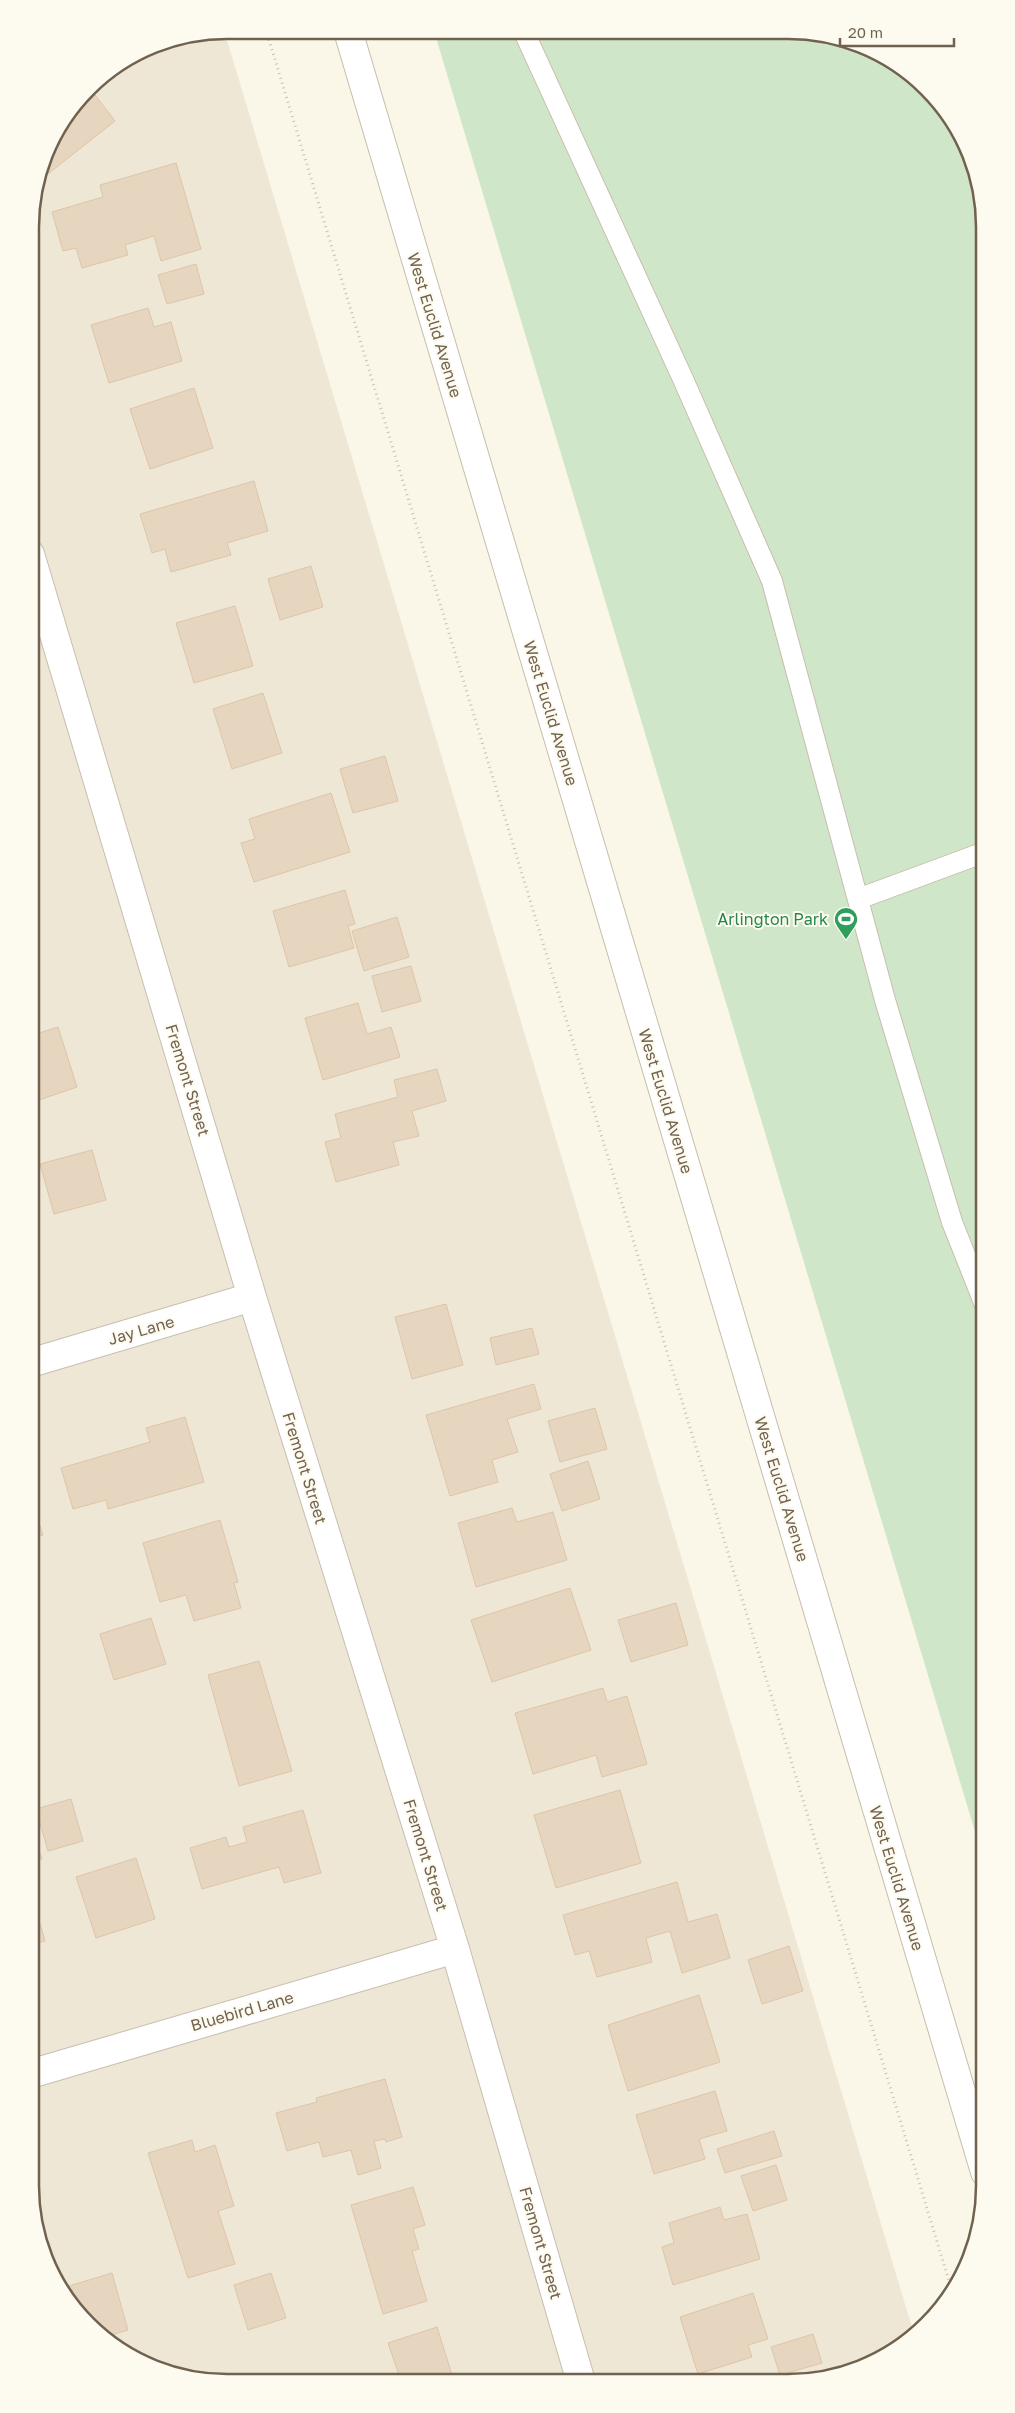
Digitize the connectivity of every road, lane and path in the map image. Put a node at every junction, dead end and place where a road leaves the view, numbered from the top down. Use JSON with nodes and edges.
{"nodes":[{"id":1,"x":269,"y":39,"type":"edge"},
{"id":2,"x":350,"y":39,"type":"edge"},
{"id":3,"x":527,"y":39,"type":"edge"},
{"id":4,"x":39,"y":584,"type":"edge"},
{"id":5,"x":976,"y":855,"type":"edge"},
{"id":6,"x":858,"y":899,"type":"junction"},
{"id":7,"x":976,"y":1282,"type":"edge"},
{"id":8,"x":252,"y":1297,"type":"junction"},
{"id":9,"x":39,"y":1359,"type":"edge"},
{"id":10,"x":455,"y":1949,"type":"junction"},
{"id":11,"x":39,"y":2071,"type":"edge"},
{"id":12,"x":976,"y":2142,"type":"edge"},
{"id":13,"x":950,"y":2282,"type":"edge"},
{"id":14,"x":579,"y":2374,"type":"edge"}],
"edges":[{"from":1,"to":13,"type":"path"},
{"from":2,"to":12,"type":"street","name":"West Euclid Avenue"},
{"from":3,"to":6,"type":"lane"},
{"from":4,"to":8,"type":"street","name":"Fremont Street"},
{"from":5,"to":6,"type":"lane"},
{"from":6,"to":7,"type":"lane"},
{"from":8,"to":9,"type":"street","name":"Jay Lane"},
{"from":8,"to":10,"type":"street","name":"Fremont Street"},
{"from":10,"to":11,"type":"street","name":"Bluebird Lane"},
{"from":10,"to":14,"type":"street","name":"Fremont Street"}]}
